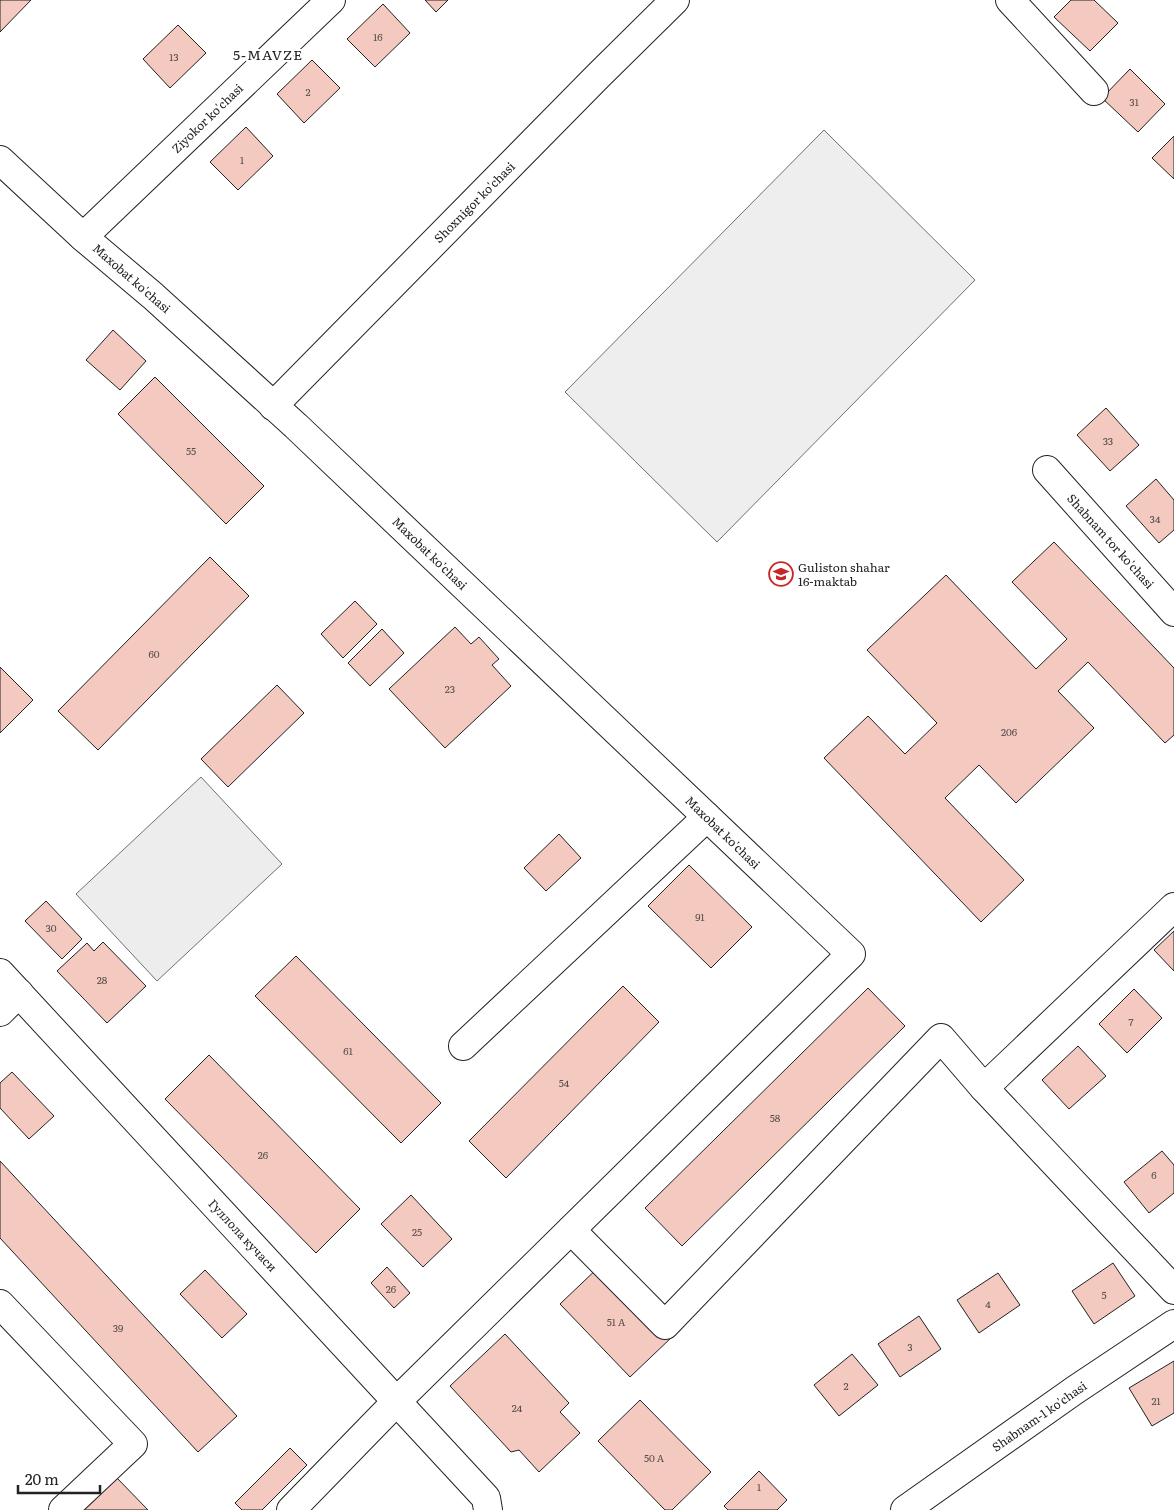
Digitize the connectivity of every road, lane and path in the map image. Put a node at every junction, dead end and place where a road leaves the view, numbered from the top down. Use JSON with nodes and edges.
{"nodes":[{"id":1,"x":331,"y":0,"type":"edge"},
{"id":2,"x":675,"y":0,"type":"edge"},
{"id":3,"x":1010,"y":0,"type":"edge"},
{"id":4,"x":1094,"y":91,"type":"dead end"},
{"id":5,"x":0,"y":160,"type":"edge"},
{"id":6,"x":83,"y":237,"type":"junction"},
{"id":7,"x":273,"y":406,"type":"junction"},
{"id":8,"x":1047,"y":470,"type":"dead end"},
{"id":9,"x":1174,"y":612,"type":"edge"},
{"id":10,"x":707,"y":817,"type":"junction"},
{"id":11,"x":1174,"y":906,"type":"edge"},
{"id":12,"x":0,"y":973,"type":"edge"},
{"id":13,"x":19,"y":993,"type":"junction"},
{"id":14,"x":0,"y":1012,"type":"edge"},
{"id":15,"x":463,"y":1046,"type":"dead end"},
{"id":16,"x":984,"y":1088,"type":"junction"},
{"id":17,"x":571,"y":1230,"type":"junction"},
{"id":18,"x":1174,"y":1290,"type":"edge"},
{"id":19,"x":0,"y":1304,"type":"edge"},
{"id":20,"x":1174,"y":1324,"type":"edge"},
{"id":21,"x":397,"y":1401,"type":"junction"},
{"id":22,"x":487,"y":1504,"type":"edge"},
{"id":23,"x":63,"y":1510,"type":"edge"},
{"id":24,"x":291,"y":1510,"type":"edge"},
{"id":25,"x":906,"y":1510,"type":"edge"}],
"edges":[{"from":1,"to":6,"type":"street","name":"Ziyokor ko'chasi"},
{"from":2,"to":7,"type":"street","name":"Shoxnigor ko'chasi"},
{"from":3,"to":4,"type":"street"},
{"from":5,"to":6,"type":"street","name":"Maxobat ko'chasi"},
{"from":6,"to":7,"type":"street","name":"Maxobat ko'chasi"},
{"from":7,"to":10,"type":"street","name":"Maxobat ko'chasi"},
{"from":8,"to":9,"type":"street","name":"Shabnam tor ko'chasi"},
{"from":10,"to":15,"type":"street"},
{"from":10,"to":17,"type":"street","name":"Maxobat ko'chasi"},
{"from":11,"to":16,"type":"street"},
{"from":12,"to":13,"type":"street","name":"Гуллола кучаси"},
{"from":13,"to":14,"type":"street"},
{"from":13,"to":21,"type":"street","name":"Гуллола кучаси"},
{"from":16,"to":17,"type":"street"},
{"from":16,"to":18,"type":"street"},
{"from":17,"to":21,"type":"street"},
{"from":19,"to":23,"type":"street"},
{"from":20,"to":25,"type":"street","name":"Shabnam-1 ko'chasi"},
{"from":21,"to":22,"type":"street","name":"Гуллола кучаси"},
{"from":21,"to":24,"type":"street"}]}
